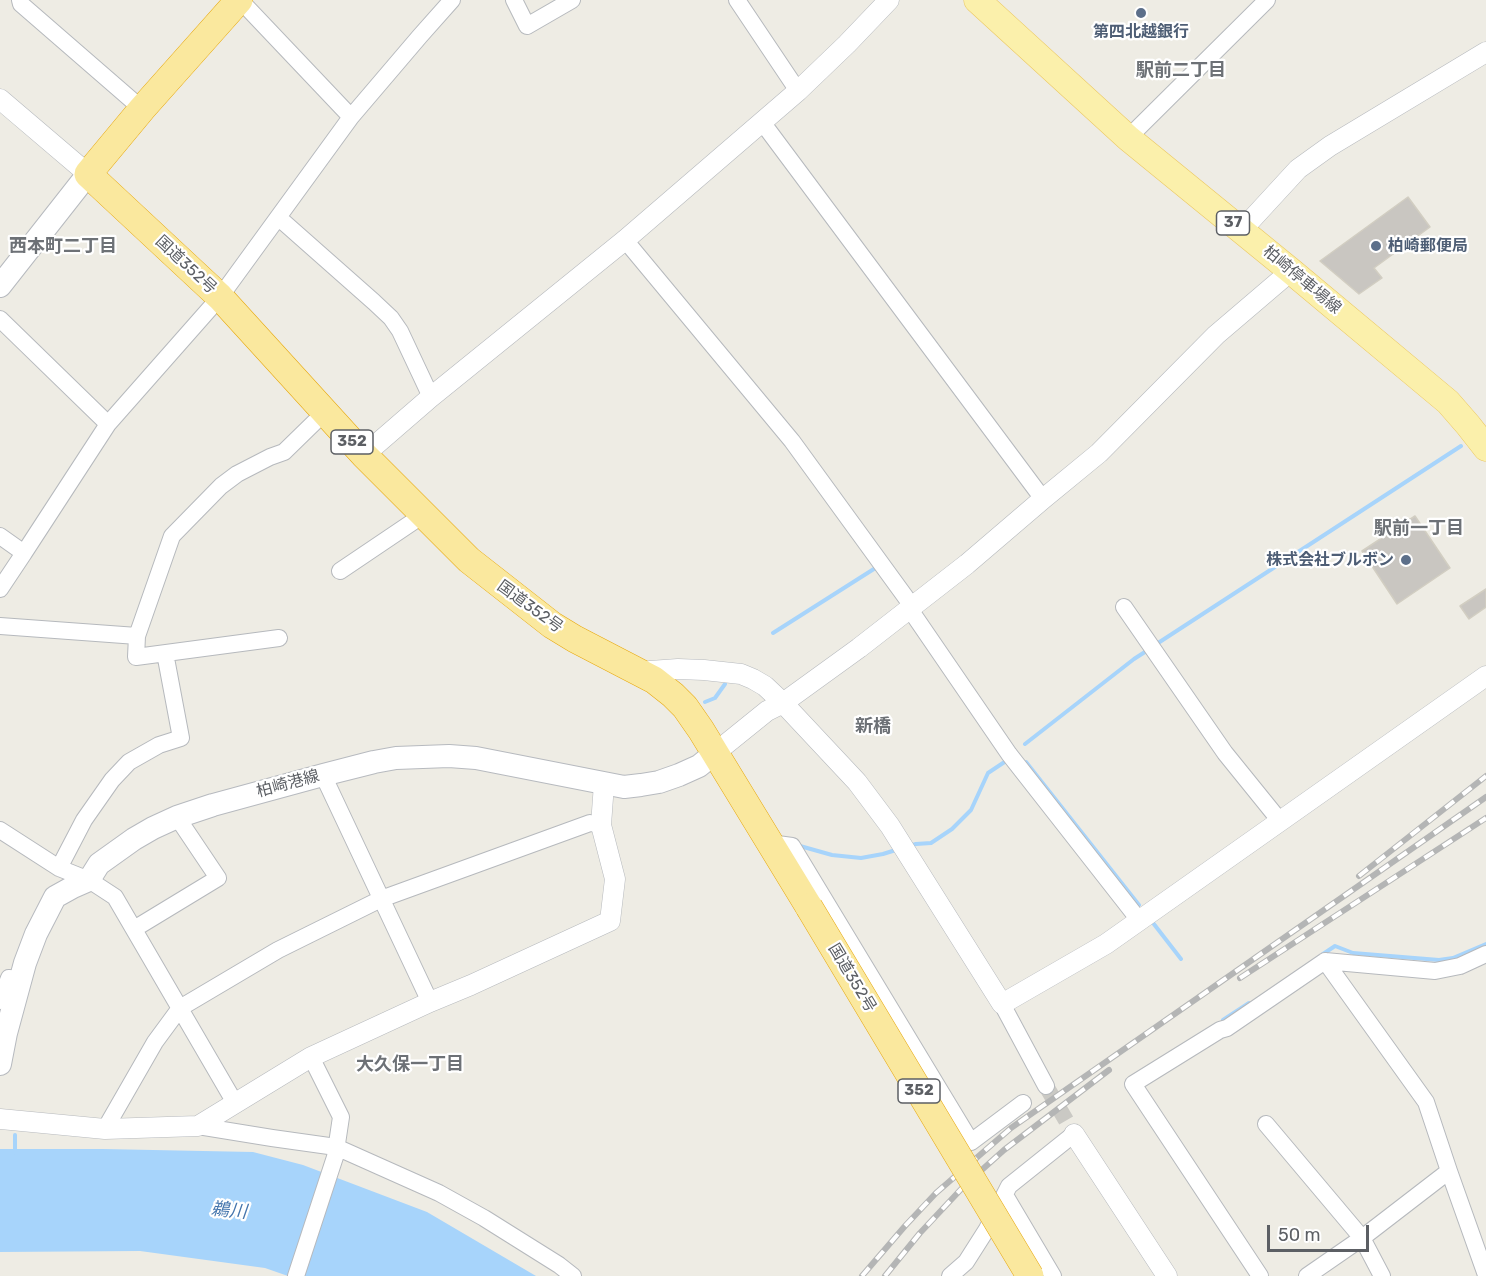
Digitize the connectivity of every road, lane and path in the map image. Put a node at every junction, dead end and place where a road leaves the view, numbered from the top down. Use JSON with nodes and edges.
{"nodes":[{"id":1,"x":20,"y":0,"type":"edge"},
{"id":2,"x":240,"y":0,"type":"edge"},
{"id":3,"x":453,"y":0,"type":"edge"},
{"id":4,"x":514,"y":0,"type":"edge"},
{"id":5,"x":572,"y":0,"type":"edge"},
{"id":6,"x":737,"y":0,"type":"edge"},
{"id":7,"x":889,"y":0,"type":"edge"},
{"id":8,"x":977,"y":0,"type":"edge"},
{"id":9,"x":1267,"y":0,"type":"edge"},
{"id":10,"x":1486,"y":52,"type":"edge"},
{"id":11,"x":798,"y":91,"type":"junction"},
{"id":12,"x":0,"y":99,"type":"edge"},
{"id":13,"x":142,"y":109,"type":"junction"},
{"id":14,"x":351,"y":117,"type":"junction"},
{"id":15,"x":762,"y":122,"type":"junction"},
{"id":16,"x":1128,"y":138,"type":"junction"},
{"id":17,"x":88,"y":174,"type":"junction"},
{"id":18,"x":279,"y":218,"type":"junction"},
{"id":19,"x":1241,"y":231,"type":"junction"},
{"id":20,"x":625,"y":240,"type":"junction"},
{"id":21,"x":1292,"y":270,"type":"junction"},
{"id":22,"x":0,"y":286,"type":"edge"},
{"id":23,"x":220,"y":297,"type":"junction"},
{"id":24,"x":0,"y":319,"type":"edge"},
{"id":25,"x":431,"y":397,"type":"junction"},
{"id":26,"x":325,"y":412,"type":"junction"},
{"id":27,"x":108,"y":424,"type":"junction"},
{"id":28,"x":1486,"y":448,"type":"edge"},
{"id":29,"x":364,"y":454,"type":"junction"},
{"id":30,"x":1043,"y":499,"type":"junction"},
{"id":31,"x":423,"y":515,"type":"junction"},
{"id":32,"x":0,"y":536,"type":"edge"},
{"id":33,"x":24,"y":553,"type":"junction"},
{"id":34,"x":340,"y":571,"type":"dead end"},
{"id":35,"x":0,"y":590,"type":"edge"},
{"id":36,"x":910,"y":607,"type":"junction"},
{"id":37,"x":1124,"y":607,"type":"dead end"},
{"id":38,"x":0,"y":626,"type":"edge"},
{"id":39,"x":137,"y":636,"type":"junction"},
{"id":40,"x":279,"y":638,"type":"dead end"},
{"id":41,"x":165,"y":653,"type":"junction"},
{"id":42,"x":644,"y":675,"type":"junction"},
{"id":43,"x":1486,"y":676,"type":"edge"},
{"id":44,"x":783,"y":703,"type":"junction"},
{"id":45,"x":715,"y":753,"type":"junction"},
{"id":46,"x":323,"y":774,"type":"junction"},
{"id":47,"x":604,"y":783,"type":"junction"},
{"id":48,"x":177,"y":817,"type":"junction"},
{"id":49,"x":1280,"y":821,"type":"junction"},
{"id":50,"x":601,"y":825,"type":"junction"},
{"id":51,"x":0,"y":831,"type":"edge"},
{"id":52,"x":770,"y":843,"type":"junction"},
{"id":53,"x":59,"y":868,"type":"junction"},
{"id":54,"x":89,"y":880,"type":"junction"},
{"id":55,"x":381,"y":899,"type":"junction"},
{"id":56,"x":1139,"y":920,"type":"junction"},
{"id":57,"x":134,"y":929,"type":"junction"},
{"id":58,"x":1486,"y":954,"type":"edge"},
{"id":59,"x":1325,"y":961,"type":"junction"},
{"id":60,"x":21,"y":979,"type":"junction"},
{"id":61,"x":0,"y":1001,"type":"edge"},
{"id":62,"x":430,"y":1002,"type":"junction"},
{"id":63,"x":1002,"y":1004,"type":"junction"},
{"id":64,"x":180,"y":1008,"type":"junction"},
{"id":65,"x":311,"y":1057,"type":"junction"},
{"id":66,"x":0,"y":1064,"type":"edge"},
{"id":67,"x":1046,"y":1086,"type":"tunnel mouth"},
{"id":68,"x":235,"y":1103,"type":"junction"},
{"id":69,"x":1023,"y":1103,"type":"dead end"},
{"id":70,"x":0,"y":1119,"type":"edge"},
{"id":71,"x":1266,"y":1124,"type":"dead end"},
{"id":72,"x":198,"y":1126,"type":"junction"},
{"id":73,"x":105,"y":1129,"type":"junction"},
{"id":74,"x":1074,"y":1134,"type":"joint"},
{"id":75,"x":335,"y":1152,"type":"junction"},
{"id":76,"x":1449,"y":1171,"type":"junction"},
{"id":77,"x":1005,"y":1195,"type":"junction"},
{"id":78,"x":1362,"y":1238,"type":"junction"},
{"id":79,"x":1486,"y":1275,"type":"edge"},
{"id":80,"x":296,"y":1276,"type":"edge"},
{"id":81,"x":573,"y":1276,"type":"edge"},
{"id":82,"x":950,"y":1276,"type":"edge"},
{"id":83,"x":1030,"y":1276,"type":"edge"},
{"id":84,"x":1053,"y":1276,"type":"edge"},
{"id":85,"x":1167,"y":1276,"type":"edge"},
{"id":86,"x":1260,"y":1276,"type":"edge"},
{"id":87,"x":1307,"y":1276,"type":"edge"},
{"id":88,"x":1382,"y":1276,"type":"edge"}],
"edges":[{"from":1,"to":13,"type":"street"},
{"from":2,"to":13,"type":"highway"},
{"from":2,"to":14,"type":"street"},
{"from":3,"to":14,"type":"street"},
{"from":4,"to":5,"type":"street"},
{"from":6,"to":11,"type":"street"},
{"from":7,"to":11,"type":"street"},
{"from":8,"to":16,"type":"main road","name":"柏崎停車場線","number":"37"},
{"from":9,"to":16,"type":"street"},
{"from":10,"to":19,"type":"street"},
{"from":11,"to":15,"type":"street"},
{"from":12,"to":17,"type":"street"},
{"from":13,"to":17,"type":"highway"},
{"from":14,"to":18,"type":"street"},
{"from":15,"to":20,"type":"street"},
{"from":15,"to":30,"type":"street"},
{"from":16,"to":19,"type":"main road","name":"柏崎停車場線","number":"37"},
{"from":17,"to":22,"type":"main road"},
{"from":17,"to":23,"type":"highway","name":"国道352号","number":"352"},
{"from":18,"to":23,"type":"street"},
{"from":18,"to":25,"type":"street"},
{"from":19,"to":21,"type":"main road","name":"柏崎停車場線","number":"37"},
{"from":20,"to":25,"type":"street"},
{"from":20,"to":36,"type":"street"},
{"from":21,"to":28,"type":"main road","name":"柏崎停車場線","number":"37"},
{"from":21,"to":30,"type":"street"},
{"from":23,"to":26,"type":"highway","name":"国道352号","number":"352"},
{"from":23,"to":27,"type":"street"},
{"from":24,"to":27,"type":"street"},
{"from":25,"to":29,"type":"street"},
{"from":26,"to":29,"type":"highway","name":"国道352号","number":"352"},
{"from":26,"to":39,"type":"street"},
{"from":27,"to":33,"type":"street"},
{"from":29,"to":31,"type":"highway","name":"国道352号","number":"352"},
{"from":30,"to":36,"type":"street"},
{"from":31,"to":34,"type":"street"},
{"from":31,"to":42,"type":"highway","name":"国道352号","number":"352"},
{"from":32,"to":33,"type":"street"},
{"from":33,"to":35,"type":"street"},
{"from":36,"to":44,"type":"street"},
{"from":36,"to":56,"type":"street"},
{"from":37,"to":49,"type":"street"},
{"from":38,"to":39,"type":"street"},
{"from":39,"to":41,"type":"street"},
{"from":40,"to":41,"type":"street"},
{"from":41,"to":53,"type":"street"},
{"from":42,"to":44,"type":"street"},
{"from":42,"to":45,"type":"highway","name":"国道352号","number":"352"},
{"from":43,"to":49,"type":"street"},
{"from":44,"to":45,"type":"street"},
{"from":44,"to":63,"type":"street"},
{"from":45,"to":47,"type":"main road","name":"柏崎港線"},
{"from":45,"to":52,"type":"highway","name":"国道352号","number":"352"},
{"from":46,"to":47,"type":"main road","name":"柏崎港線"},
{"from":46,"to":48,"type":"main road","name":"柏崎港線"},
{"from":46,"to":55,"type":"street"},
{"from":47,"to":50,"type":"street"},
{"from":48,"to":54,"type":"main road","name":"柏崎港線"},
{"from":48,"to":57,"type":"street"},
{"from":49,"to":56,"type":"street"},
{"from":50,"to":55,"type":"street"},
{"from":50,"to":62,"type":"street"},
{"from":51,"to":53,"type":"street"},
{"from":52,"to":69,"type":"street"},
{"from":52,"to":83,"type":"highway","name":"国道352号","number":"352","bridge":true},
{"from":53,"to":54,"type":"street"},
{"from":54,"to":57,"type":"street"},
{"from":54,"to":60,"type":"main road","name":"柏崎港線"},
{"from":55,"to":62,"type":"street"},
{"from":55,"to":64,"type":"street"},
{"from":56,"to":63,"type":"street"},
{"from":57,"to":64,"type":"street"},
{"from":58,"to":59,"type":"street"},
{"from":59,"to":76,"type":"street"},
{"from":59,"to":86,"type":"street"},
{"from":60,"to":61,"type":"street"},
{"from":60,"to":66,"type":"main road","name":"柏崎港線"},
{"from":62,"to":65,"type":"street"},
{"from":63,"to":67,"type":"street"},
{"from":64,"to":68,"type":"street"},
{"from":64,"to":73,"type":"street"},
{"from":65,"to":68,"type":"street"},
{"from":65,"to":75,"type":"street"},
{"from":68,"to":72,"type":"street"},
{"from":70,"to":73,"type":"street"},
{"from":71,"to":78,"type":"street"},
{"from":72,"to":73,"type":"street"},
{"from":72,"to":75,"type":"street"},
{"from":74,"to":77,"type":"street"},
{"from":74,"to":85,"type":"street"},
{"from":75,"to":80,"type":"street"},
{"from":75,"to":81,"type":"street"},
{"from":76,"to":78,"type":"street"},
{"from":76,"to":79,"type":"street"},
{"from":77,"to":82,"type":"street"},
{"from":77,"to":84,"type":"street"},
{"from":78,"to":87,"type":"street"},
{"from":78,"to":88,"type":"street"}]}
